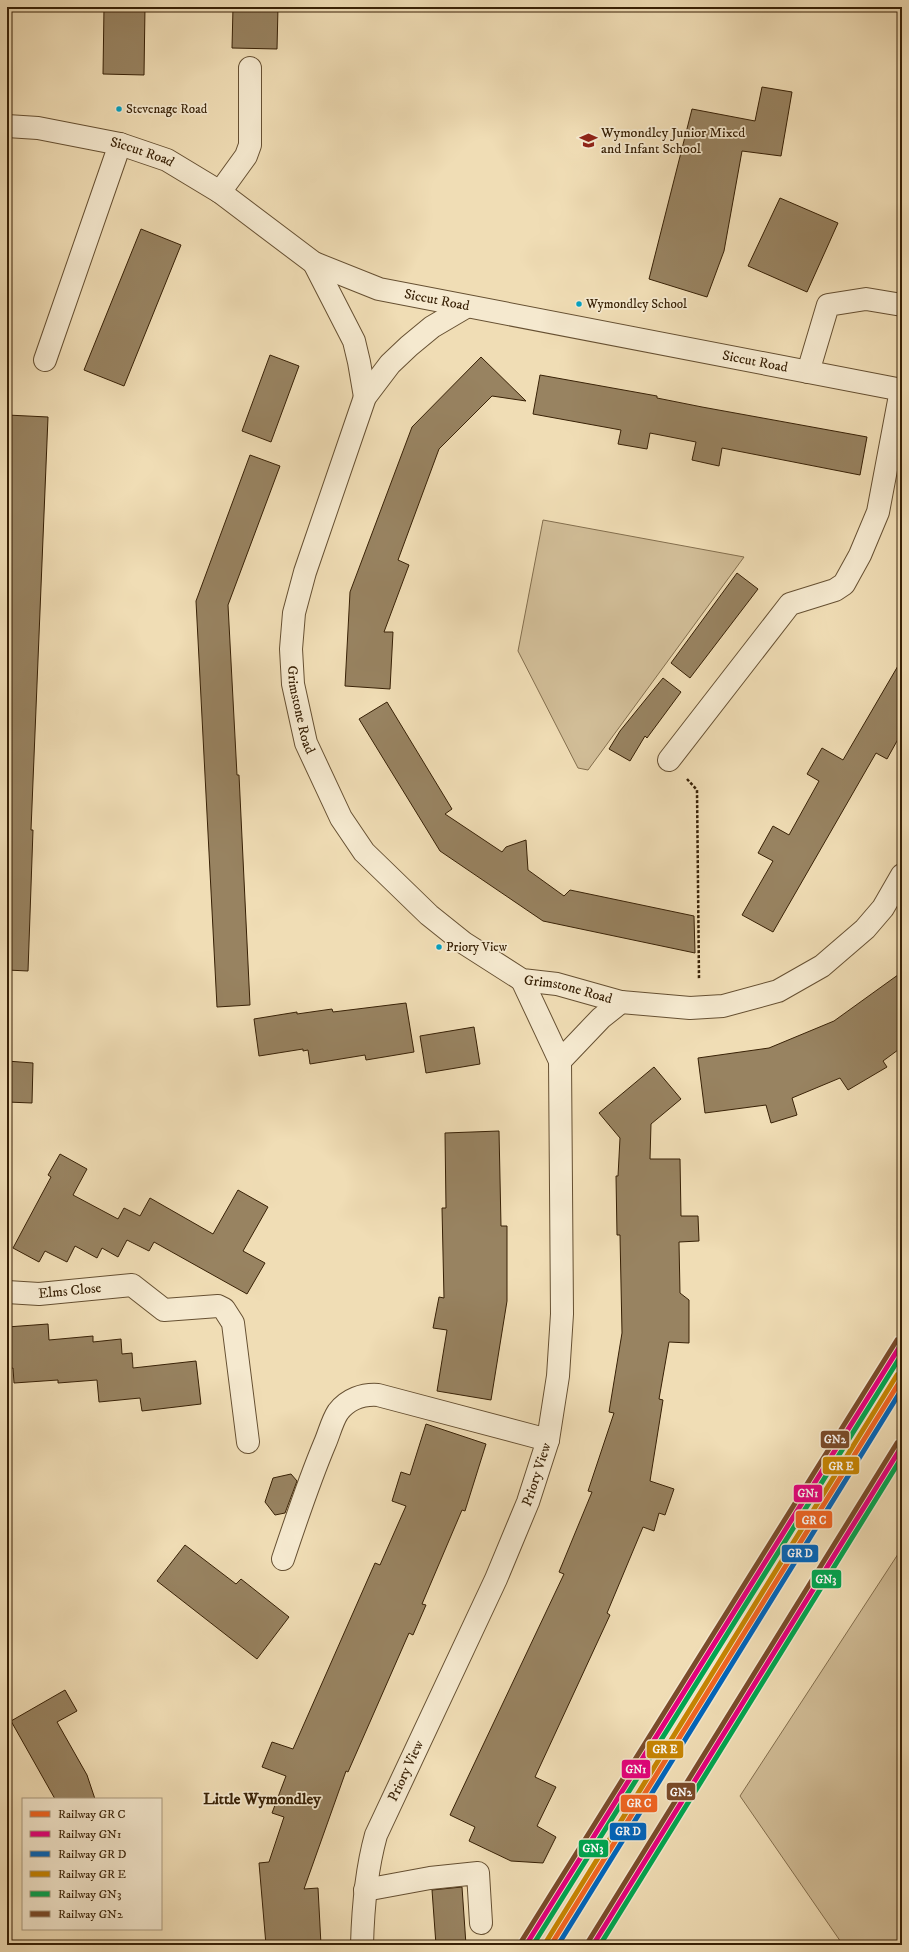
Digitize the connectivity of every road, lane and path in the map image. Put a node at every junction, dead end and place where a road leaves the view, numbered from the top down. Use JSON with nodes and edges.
{"nodes":[{"id":1,"x":250,"y":68,"type":"dead end"},
{"id":2,"x":7,"y":126,"type":"edge"},
{"id":3,"x":120,"y":144,"type":"junction"},
{"id":4,"x":220,"y":192,"type":"junction"},
{"id":5,"x":314,"y":263,"type":"junction"},
{"id":6,"x":902,"y":305,"type":"edge"},
{"id":7,"x":466,"y":307,"type":"junction"},
{"id":8,"x":44,"y":360,"type":"dead end"},
{"id":9,"x":808,"y":372,"type":"junction"},
{"id":10,"x":902,"y":390,"type":"edge"},
{"id":11,"x":365,"y":397,"type":"junction"},
{"id":12,"x":669,"y":760,"type":"joint"},
{"id":13,"x":902,"y":875,"type":"edge"},
{"id":14,"x":522,"y":980,"type":"junction"},
{"id":15,"x":621,"y":1002,"type":"junction"},
{"id":16,"x":697,"y":1007,"type":"junction"},
{"id":17,"x":560,"y":1061,"type":"junction"},
{"id":18,"x":7,"y":1292,"type":"edge"},
{"id":19,"x":548,"y":1440,"type":"junction"},
{"id":20,"x":248,"y":1442,"type":"dead end"},
{"id":21,"x":283,"y":1559,"type":"dead end"},
{"id":22,"x":364,"y":1890,"type":"junction"},
{"id":23,"x":481,"y":1923,"type":"dead end"},
{"id":24,"x":362,"y":1945,"type":"edge"}],
"edges":[{"from":1,"to":4,"type":"street"},
{"from":2,"to":3,"type":"street","name":"Siccut Road"},
{"from":3,"to":4,"type":"street","name":"Siccut Road"},
{"from":3,"to":8,"type":"street"},
{"from":4,"to":5,"type":"street","name":"Siccut Road"},
{"from":5,"to":7,"type":"street","name":"Siccut Road"},
{"from":5,"to":11,"type":"street"},
{"from":6,"to":9,"type":"street"},
{"from":7,"to":9,"type":"street","name":"Siccut Road"},
{"from":7,"to":11,"type":"street","name":"Grimstone Road"},
{"from":9,"to":10,"type":"street","name":"Siccut Road"},
{"from":10,"to":12,"type":"street"},
{"from":11,"to":14,"type":"street","name":"Grimstone Road"},
{"from":12,"to":16,"type":"path"},
{"from":13,"to":16,"type":"street","name":"Grimstone Road"},
{"from":14,"to":15,"type":"street","name":"Grimstone Road"},
{"from":14,"to":17,"type":"street","name":"Priory View"},
{"from":15,"to":16,"type":"street","name":"Grimstone Road"},
{"from":15,"to":17,"type":"street","name":"Grimstone Road"},
{"from":17,"to":19,"type":"street","name":"Priory View"},
{"from":18,"to":20,"type":"street","name":"Elms Close"},
{"from":19,"to":21,"type":"street"},
{"from":19,"to":22,"type":"street","name":"Priory View"},
{"from":22,"to":23,"type":"street"},
{"from":22,"to":24,"type":"street","name":"Priory View"}]}
